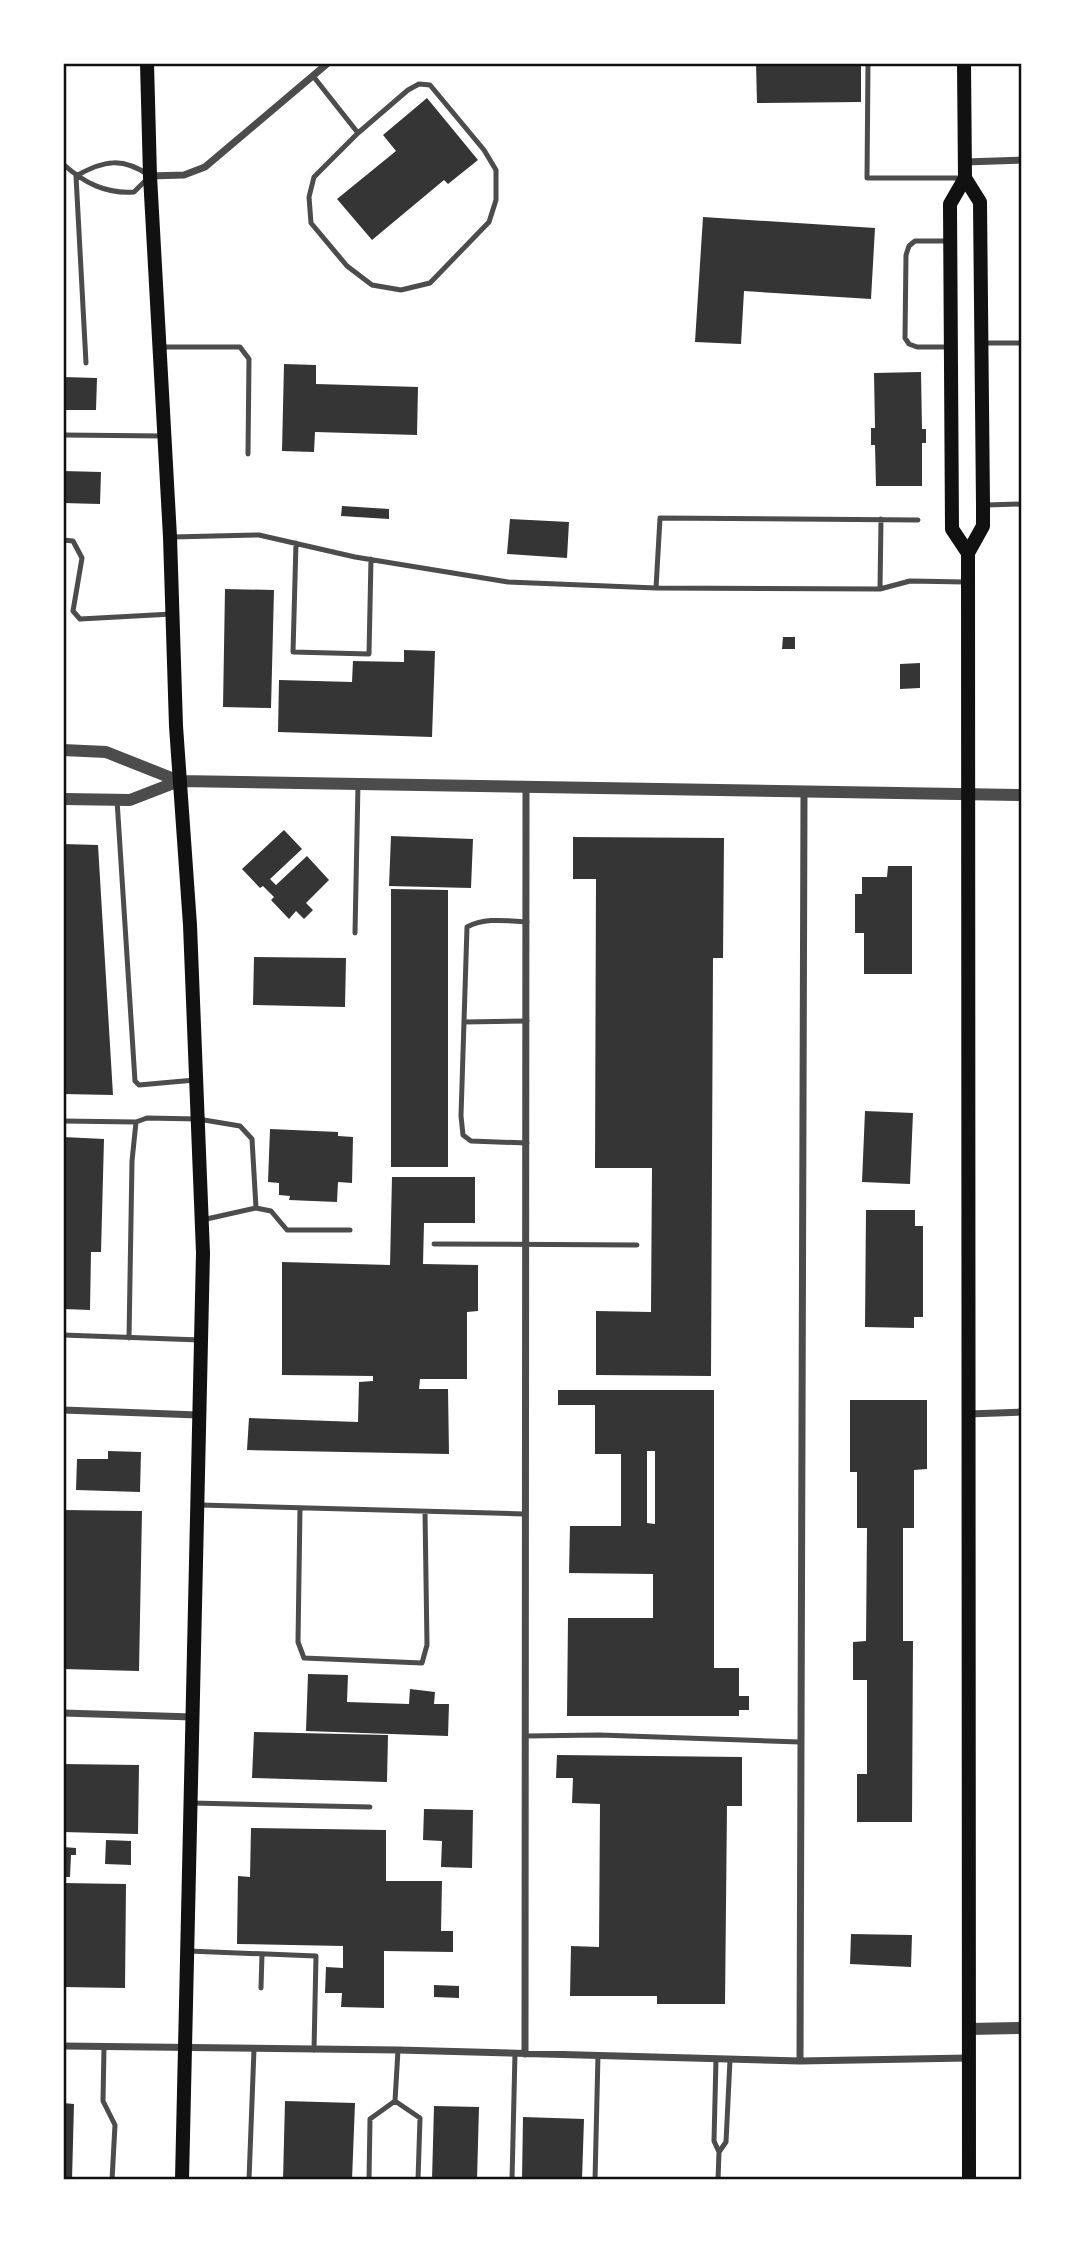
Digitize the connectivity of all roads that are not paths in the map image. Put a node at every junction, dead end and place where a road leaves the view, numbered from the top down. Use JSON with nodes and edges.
{"nodes":[{"id":1,"x":147,"y":63,"type":"edge"},
{"id":2,"x":328,"y":63,"type":"edge"},
{"id":3,"x":868,"y":63,"type":"edge"},
{"id":4,"x":964,"y":63,"type":"edge"},
{"id":5,"x":313,"y":76,"type":"junction"},
{"id":6,"x":358,"y":133,"type":"junction"},
{"id":7,"x":1022,"y":160,"type":"edge"},
{"id":8,"x":965,"y":162,"type":"junction"},
{"id":9,"x":63,"y":164,"type":"edge"},
{"id":10,"x":76,"y":176,"type":"junction"},
{"id":11,"x":150,"y":176,"type":"junction"},
{"id":12,"x":965,"y":178,"type":"junction"},
{"id":13,"x":950,"y":241,"type":"junction"},
{"id":14,"x":1022,"y":342,"type":"edge"},
{"id":15,"x":982,"y":343,"type":"junction"},
{"id":16,"x":159,"y":347,"type":"junction"},
{"id":17,"x":951,"y":347,"type":"junction"},
{"id":18,"x":86,"y":363,"type":"dead end"},
{"id":19,"x":63,"y":435,"type":"edge"},
{"id":20,"x":164,"y":436,"type":"junction"},
{"id":21,"x":248,"y":454,"type":"dead end"},
{"id":22,"x":1022,"y":504,"type":"edge"},
{"id":23,"x":983,"y":505,"type":"junction"},
{"id":24,"x":881,"y":519,"type":"junction"},
{"id":25,"x":918,"y":520,"type":"dead end"},
{"id":26,"x":170,"y":537,"type":"junction"},
{"id":27,"x":63,"y":540,"type":"edge"},
{"id":28,"x":296,"y":543,"type":"junction"},
{"id":29,"x":968,"y":553,"type":"junction"},
{"id":30,"x":371,"y":559,"type":"junction"},
{"id":31,"x":968,"y":582,"type":"junction"},
{"id":32,"x":656,"y":588,"type":"junction"},
{"id":33,"x":880,"y":589,"type":"junction"},
{"id":34,"x":173,"y":614,"type":"junction"},
{"id":35,"x":63,"y":750,"type":"edge"},
{"id":36,"x":179,"y":781,"type":"junction"},
{"id":37,"x":358,"y":784,"type":"junction"},
{"id":38,"x":526,"y":787,"type":"junction"},
{"id":39,"x":804,"y":793,"type":"junction"},
{"id":40,"x":970,"y":795,"type":"junction"},
{"id":41,"x":1022,"y":795,"type":"edge"},
{"id":42,"x":63,"y":799,"type":"edge"},
{"id":43,"x":117,"y":800,"type":"junction"},
{"id":44,"x":527,"y":922,"type":"junction"},
{"id":45,"x":355,"y":933,"type":"dead end"},
{"id":46,"x":527,"y":1021,"type":"junction"},
{"id":47,"x":464,"y":1022,"type":"junction"},
{"id":48,"x":196,"y":1080,"type":"junction"},
{"id":49,"x":198,"y":1119,"type":"junction"},
{"id":50,"x":63,"y":1121,"type":"edge"},
{"id":51,"x":136,"y":1122,"type":"junction"},
{"id":52,"x":527,"y":1143,"type":"junction"},
{"id":53,"x":256,"y":1208,"type":"junction"},
{"id":54,"x":202,"y":1220,"type":"junction"},
{"id":55,"x":350,"y":1230,"type":"dead end"},
{"id":56,"x":434,"y":1244,"type":"dead end"},
{"id":57,"x":527,"y":1244,"type":"junction"},
{"id":58,"x":637,"y":1245,"type":"dead end"},
{"id":59,"x":63,"y":1335,"type":"edge"},
{"id":60,"x":129,"y":1338,"type":"junction"},
{"id":61,"x":200,"y":1340,"type":"junction"},
{"id":62,"x":63,"y":1410,"type":"edge"},
{"id":63,"x":1022,"y":1412,"type":"edge"},
{"id":64,"x":969,"y":1414,"type":"junction"},
{"id":65,"x":198,"y":1415,"type":"junction"},
{"id":66,"x":197,"y":1505,"type":"junction"},
{"id":67,"x":300,"y":1508,"type":"junction"},
{"id":68,"x":425,"y":1512,"type":"junction"},
{"id":69,"x":524,"y":1514,"type":"junction"},
{"id":70,"x":63,"y":1713,"type":"edge"},
{"id":71,"x":193,"y":1717,"type":"junction"},
{"id":72,"x":526,"y":1736,"type":"junction"},
{"id":73,"x":800,"y":1742,"type":"junction"},
{"id":74,"x":192,"y":1803,"type":"junction"},
{"id":75,"x":370,"y":1807,"type":"dead end"},
{"id":76,"x":188,"y":1951,"type":"junction"},
{"id":77,"x":262,"y":1954,"type":"junction"},
{"id":78,"x":261,"y":1989,"type":"dead end"},
{"id":79,"x":1022,"y":2028,"type":"edge"},
{"id":80,"x":969,"y":2029,"type":"junction"},
{"id":81,"x":63,"y":2046,"type":"edge"},
{"id":82,"x":104,"y":2047,"type":"junction"},
{"id":83,"x":186,"y":2048,"type":"junction"},
{"id":84,"x":254,"y":2049,"type":"junction"},
{"id":85,"x":314,"y":2050,"type":"junction"},
{"id":86,"x":398,"y":2050,"type":"junction"},
{"id":87,"x":515,"y":2053,"type":"junction"},
{"id":88,"x":525,"y":2054,"type":"junction"},
{"id":89,"x":598,"y":2055,"type":"junction"},
{"id":90,"x":969,"y":2058,"type":"junction"},
{"id":91,"x":716,"y":2059,"type":"junction"},
{"id":92,"x":730,"y":2060,"type":"junction"},
{"id":93,"x":800,"y":2061,"type":"junction"},
{"id":94,"x":396,"y":2101,"type":"junction"},
{"id":95,"x":719,"y":2152,"type":"junction"},
{"id":96,"x":112,"y":2180,"type":"edge"},
{"id":97,"x":182,"y":2180,"type":"edge"},
{"id":98,"x":250,"y":2180,"type":"edge"},
{"id":99,"x":369,"y":2180,"type":"edge"},
{"id":100,"x":418,"y":2180,"type":"edge"},
{"id":101,"x":512,"y":2180,"type":"edge"},
{"id":102,"x":594,"y":2180,"type":"edge"},
{"id":103,"x":718,"y":2180,"type":"edge"},
{"id":104,"x":969,"y":2180,"type":"edge"}],
"edges":[{"from":1,"to":11,"type":"main road"},
{"from":2,"to":5,"type":"street"},
{"from":3,"to":12,"type":"lane"},
{"from":4,"to":8,"type":"main road"},
{"from":5,"to":6,"type":"lane"},
{"from":5,"to":11,"type":"street"},
{"from":6,"to":6,"type":"lane"},
{"from":7,"to":8,"type":"street"},
{"from":8,"to":12,"type":"main road"},
{"from":9,"to":10,"type":"lane"},
{"from":10,"to":11,"type":"lane"},
{"from":10,"to":11,"type":"lane"},
{"from":10,"to":18,"type":"lane"},
{"from":11,"to":16,"type":"main road"},
{"from":12,"to":13,"type":"main road"},
{"from":12,"to":15,"type":"main road"},
{"from":13,"to":17,"type":"main road"},
{"from":13,"to":17,"type":"lane"},
{"from":14,"to":15,"type":"lane"},
{"from":15,"to":23,"type":"main road"},
{"from":16,"to":20,"type":"main road"},
{"from":16,"to":21,"type":"lane"},
{"from":17,"to":29,"type":"main road"},
{"from":19,"to":20,"type":"lane"},
{"from":20,"to":26,"type":"main road"},
{"from":22,"to":23,"type":"lane"},
{"from":23,"to":29,"type":"main road"},
{"from":24,"to":25,"type":"lane"},
{"from":24,"to":32,"type":"lane"},
{"from":24,"to":33,"type":"lane"},
{"from":26,"to":28,"type":"lane"},
{"from":26,"to":34,"type":"main road"},
{"from":27,"to":34,"type":"lane"},
{"from":28,"to":30,"type":"lane"},
{"from":28,"to":30,"type":"lane"},
{"from":29,"to":31,"type":"main road"},
{"from":30,"to":32,"type":"lane"},
{"from":31,"to":33,"type":"lane"},
{"from":31,"to":40,"type":"main road"},
{"from":32,"to":33,"type":"lane"},
{"from":34,"to":36,"type":"main road"},
{"from":35,"to":36,"type":"street"},
{"from":36,"to":37,"type":"street"},
{"from":36,"to":43,"type":"street"},
{"from":36,"to":48,"type":"main road"},
{"from":37,"to":38,"type":"street"},
{"from":37,"to":45,"type":"lane"},
{"from":38,"to":39,"type":"street"},
{"from":38,"to":44,"type":"street"},
{"from":39,"to":40,"type":"street"},
{"from":39,"to":73,"type":"street"},
{"from":40,"to":41,"type":"street"},
{"from":40,"to":64,"type":"main road"},
{"from":42,"to":43,"type":"street"},
{"from":43,"to":48,"type":"lane"},
{"from":44,"to":46,"type":"street"},
{"from":44,"to":47,"type":"lane"},
{"from":46,"to":47,"type":"lane"},
{"from":46,"to":52,"type":"street"},
{"from":47,"to":52,"type":"lane"},
{"from":48,"to":49,"type":"main road"},
{"from":49,"to":51,"type":"lane"},
{"from":49,"to":53,"type":"lane"},
{"from":49,"to":54,"type":"main road"},
{"from":50,"to":51,"type":"lane"},
{"from":51,"to":60,"type":"lane"},
{"from":52,"to":57,"type":"street"},
{"from":53,"to":54,"type":"lane"},
{"from":53,"to":55,"type":"lane"},
{"from":54,"to":61,"type":"main road"},
{"from":56,"to":57,"type":"lane"},
{"from":57,"to":58,"type":"lane"},
{"from":57,"to":69,"type":"street"},
{"from":59,"to":60,"type":"lane"},
{"from":60,"to":61,"type":"lane"},
{"from":61,"to":65,"type":"main road"},
{"from":62,"to":65,"type":"street"},
{"from":63,"to":64,"type":"street"},
{"from":64,"to":80,"type":"main road"},
{"from":65,"to":66,"type":"main road"},
{"from":66,"to":67,"type":"lane"},
{"from":66,"to":71,"type":"main road"},
{"from":67,"to":68,"type":"lane"},
{"from":67,"to":68,"type":"lane"},
{"from":68,"to":69,"type":"lane"},
{"from":69,"to":72,"type":"street"},
{"from":70,"to":71,"type":"street"},
{"from":71,"to":74,"type":"main road"},
{"from":72,"to":73,"type":"lane"},
{"from":72,"to":88,"type":"street"},
{"from":73,"to":93,"type":"street"},
{"from":74,"to":75,"type":"lane"},
{"from":74,"to":76,"type":"main road"},
{"from":76,"to":77,"type":"lane"},
{"from":76,"to":83,"type":"main road"},
{"from":77,"to":78,"type":"lane"},
{"from":77,"to":85,"type":"lane"},
{"from":79,"to":80,"type":"street"},
{"from":80,"to":90,"type":"main road"},
{"from":81,"to":82,"type":"street"},
{"from":82,"to":83,"type":"street"},
{"from":82,"to":96,"type":"lane"},
{"from":83,"to":84,"type":"street"},
{"from":83,"to":97,"type":"main road"},
{"from":84,"to":85,"type":"street"},
{"from":84,"to":98,"type":"lane"},
{"from":85,"to":86,"type":"street"},
{"from":86,"to":87,"type":"street"},
{"from":86,"to":94,"type":"lane"},
{"from":87,"to":88,"type":"street"},
{"from":87,"to":101,"type":"lane"},
{"from":88,"to":89,"type":"street"},
{"from":89,"to":91,"type":"street"},
{"from":89,"to":102,"type":"lane"},
{"from":90,"to":93,"type":"street"},
{"from":90,"to":104,"type":"main road"},
{"from":91,"to":92,"type":"street"},
{"from":91,"to":95,"type":"lane"},
{"from":92,"to":93,"type":"street"},
{"from":92,"to":95,"type":"lane"},
{"from":94,"to":99,"type":"lane"},
{"from":94,"to":100,"type":"lane"},
{"from":95,"to":103,"type":"lane"}]}
